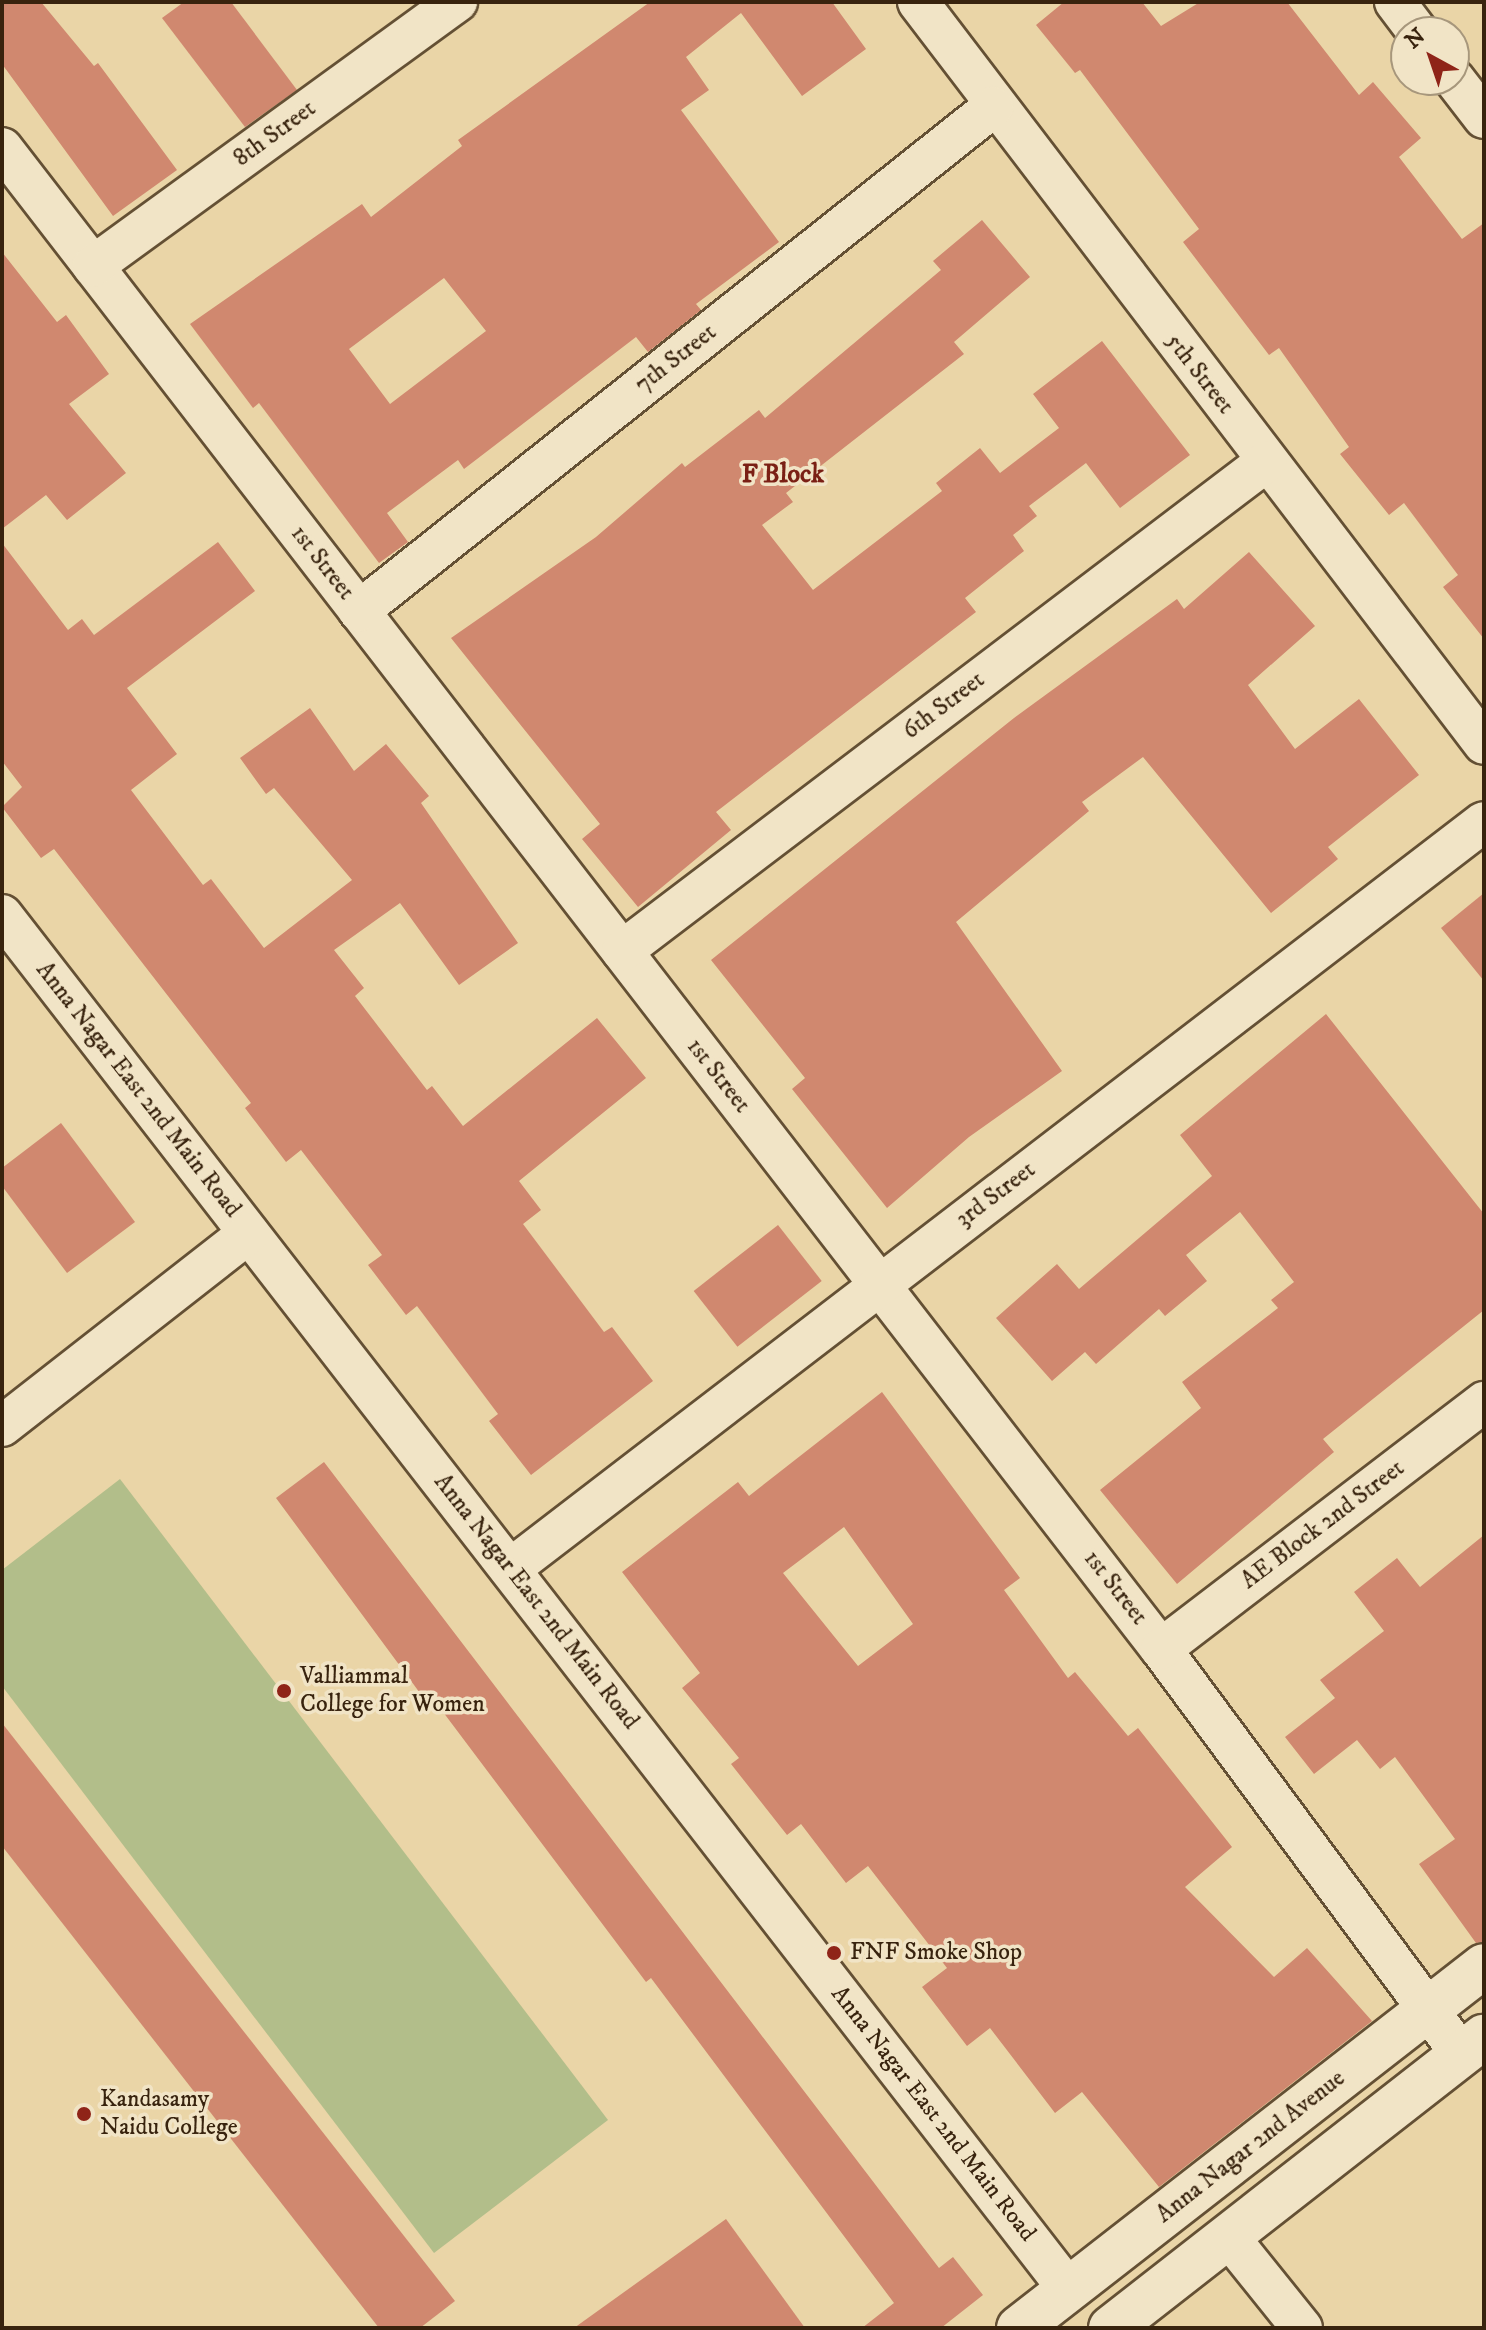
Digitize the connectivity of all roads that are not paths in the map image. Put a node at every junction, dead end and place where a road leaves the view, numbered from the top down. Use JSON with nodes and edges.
{"nodes":[{"id":1,"x":457,"y":2,"type":"edge"},
{"id":2,"x":918,"y":2,"type":"edge"},
{"id":3,"x":1467,"y":96,"type":"edge"},
{"id":4,"x":993,"y":107,"type":"junction"},
{"id":5,"x":1484,"y":118,"type":"edge"},
{"id":6,"x":2,"y":148,"type":"edge"},
{"id":7,"x":93,"y":266,"type":"junction"},
{"id":8,"x":1266,"y":462,"type":"junction"},
{"id":9,"x":359,"y":611,"type":"junction"},
{"id":10,"x":1484,"y":744,"type":"edge"},
{"id":11,"x":1484,"y":822,"type":"edge"},
{"id":12,"x":2,"y":915,"type":"edge"},
{"id":13,"x":622,"y":951,"type":"junction"},
{"id":14,"x":249,"y":1233,"type":"junction"},
{"id":15,"x":879,"y":1284,"type":"junction"},
{"id":16,"x":1484,"y":1402,"type":"edge"},
{"id":17,"x":2,"y":1426,"type":"edge"},
{"id":18,"x":510,"y":1569,"type":"junction"},
{"id":19,"x":1161,"y":1649,"type":"junction"},
{"id":20,"x":1484,"y":1966,"type":"edge"},
{"id":21,"x":1425,"y":2011,"type":"junction"},
{"id":22,"x":1472,"y":2046,"type":"edge"},
{"id":23,"x":1228,"y":2236,"type":"junction"},
{"id":24,"x":1069,"y":2290,"type":"junction"},
{"id":25,"x":1019,"y":2328,"type":"edge"},
{"id":26,"x":1111,"y":2328,"type":"edge"},
{"id":27,"x":1302,"y":2328,"type":"edge"}],
"edges":[{"from":1,"to":7,"type":"street","name":"8th Street"},
{"from":2,"to":4,"type":"street","name":"5th Street"},
{"from":3,"to":5,"type":"street"},
{"from":4,"to":8,"type":"street","name":"5th Street"},
{"from":4,"to":9,"type":"street","name":"7th Street"},
{"from":6,"to":7,"type":"street","name":"1st Street"},
{"from":7,"to":9,"type":"street","name":"1st Street"},
{"from":8,"to":10,"type":"street","name":"5th Street"},
{"from":8,"to":13,"type":"street","name":"6th Street"},
{"from":9,"to":13,"type":"street","name":"1st Street"},
{"from":11,"to":15,"type":"street","name":"3rd Street"},
{"from":12,"to":14,"type":"street","name":"Anna Nagar East 2nd Main Road"},
{"from":13,"to":15,"type":"street","name":"1st Street"},
{"from":14,"to":17,"type":"street"},
{"from":14,"to":18,"type":"street","name":"Anna Nagar East 2nd Main Road"},
{"from":15,"to":18,"type":"street","name":"3rd Street"},
{"from":15,"to":19,"type":"street","name":"1st Street"},
{"from":16,"to":19,"type":"street","name":"AE Block 2nd Street"},
{"from":18,"to":24,"type":"street","name":"Anna Nagar East 2nd Main Road"},
{"from":19,"to":21,"type":"street","name":"1st Street"},
{"from":20,"to":21,"type":"main road","name":"Anna Nagar 2nd Avenue"},
{"from":21,"to":22,"type":"street","name":"1st Street"},
{"from":21,"to":24,"type":"main road","name":"Anna Nagar 2nd Avenue"},
{"from":22,"to":23,"type":"main road"},
{"from":23,"to":26,"type":"main road"},
{"from":23,"to":27,"type":"street"},
{"from":24,"to":25,"type":"main road","name":"Anna Nagar 2nd Avenue"}]}
